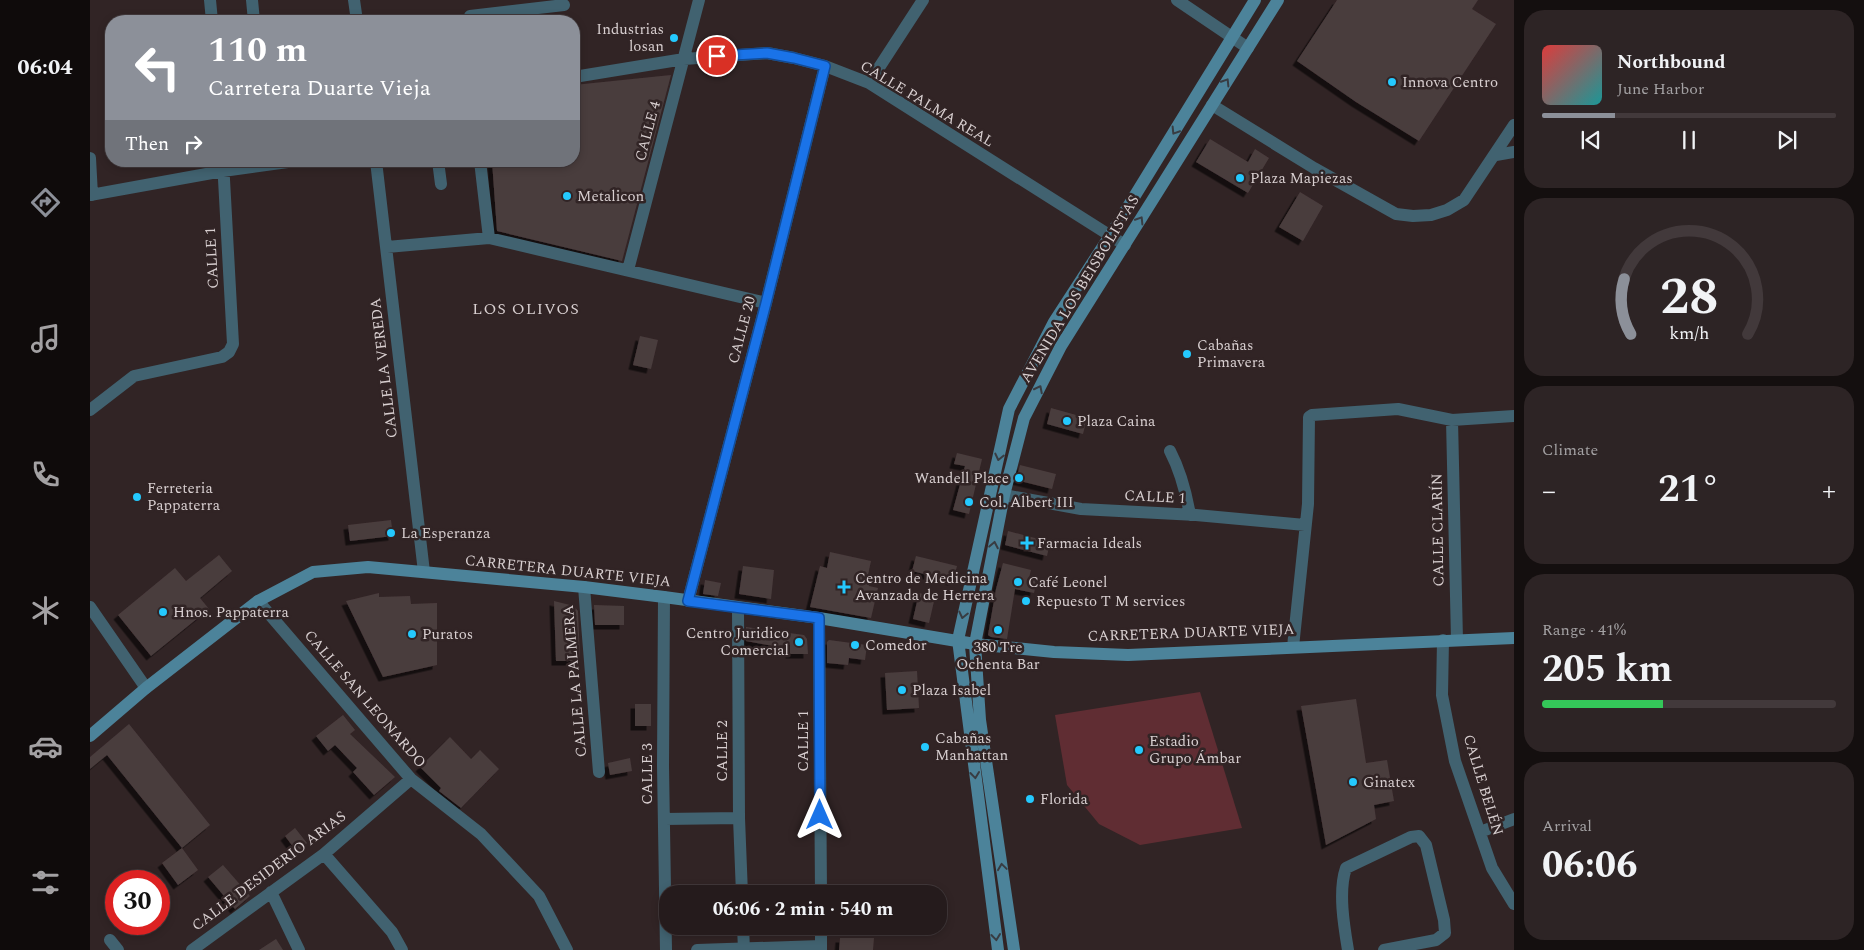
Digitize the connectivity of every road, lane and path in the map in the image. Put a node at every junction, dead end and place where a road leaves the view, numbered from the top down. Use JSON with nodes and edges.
{"nodes":[{"id":1,"x":210,"y":0,"type":"edge"},
{"id":2,"x":252,"y":0,"type":"edge"},
{"id":3,"x":354,"y":0,"type":"edge"},
{"id":4,"x":699,"y":0,"type":"edge"},
{"id":5,"x":923,"y":0,"type":"edge"},
{"id":6,"x":1177,"y":0,"type":"edge"},
{"id":7,"x":1255,"y":0,"type":"edge"},
{"id":8,"x":1278,"y":0,"type":"edge"},
{"id":9,"x":564,"y":5,"type":"dead end"},
{"id":10,"x":211,"y":15,"type":"edge"},
{"id":11,"x":253,"y":15,"type":"edge"},
{"id":12,"x":356,"y":15,"type":"edge"},
{"id":13,"x":516,"y":15,"type":"edge"},
{"id":14,"x":1232,"y":38,"type":"junction"},
{"id":15,"x":1248,"y":48,"type":"junction"},
{"id":16,"x":684,"y":59,"type":"junction"},
{"id":17,"x":825,"y":66,"type":"junction"},
{"id":18,"x":580,"y":76,"type":"edge"},
{"id":19,"x":868,"y":83,"type":"junction"},
{"id":20,"x":1212,"y":105,"type":"junction"},
{"id":21,"x":1514,"y":125,"type":"edge"},
{"id":22,"x":1514,"y":152,"type":"edge"},
{"id":23,"x":1496,"y":155,"type":"junction"},
{"id":24,"x":90,"y":158,"type":"edge"},
{"id":25,"x":218,"y":167,"type":"edge"},
{"id":26,"x":223,"y":167,"type":"edge"},
{"id":27,"x":377,"y":167,"type":"edge"},
{"id":28,"x":439,"y":167,"type":"edge"},
{"id":29,"x":481,"y":167,"type":"edge"},
{"id":30,"x":441,"y":184,"type":"dead end"},
{"id":31,"x":91,"y":195,"type":"edge"},
{"id":32,"x":1110,"y":236,"type":"junction"},
{"id":33,"x":489,"y":238,"type":"junction"},
{"id":34,"x":1125,"y":245,"type":"junction"},
{"id":35,"x":387,"y":247,"type":"junction"},
{"id":36,"x":628,"y":270,"type":"junction"},
{"id":37,"x":766,"y":303,"type":"junction"},
{"id":38,"x":90,"y":410,"type":"edge"},
{"id":39,"x":1514,"y":416,"type":"edge"},
{"id":40,"x":1452,"y":420,"type":"junction"},
{"id":41,"x":1170,"y":451,"type":"dead end"},
{"id":42,"x":1004,"y":495,"type":"junction"},
{"id":43,"x":1190,"y":515,"type":"junction"},
{"id":44,"x":1305,"y":525,"type":"junction"},
{"id":45,"x":424,"y":572,"type":"junction"},
{"id":46,"x":584,"y":587,"type":"junction"},
{"id":47,"x":664,"y":597,"type":"junction"},
{"id":48,"x":258,"y":600,"type":"junction"},
{"id":49,"x":688,"y":601,"type":"junction"},
{"id":50,"x":90,"y":607,"type":"edge"},
{"id":51,"x":738,"y":608,"type":"junction"},
{"id":52,"x":819,"y":618,"type":"junction"},
{"id":53,"x":1514,"y":638,"type":"edge"},
{"id":54,"x":958,"y":640,"type":"junction"},
{"id":55,"x":1443,"y":640,"type":"junction"},
{"id":56,"x":1457,"y":640,"type":"junction"},
{"id":57,"x":975,"y":644,"type":"junction"},
{"id":58,"x":1293,"y":646,"type":"junction"},
{"id":59,"x":146,"y":688,"type":"junction"},
{"id":60,"x":90,"y":736,"type":"edge"},
{"id":61,"x":599,"y":772,"type":"dead end"},
{"id":62,"x":411,"y":779,"type":"junction"},
{"id":63,"x":739,"y":818,"type":"junction"},
{"id":64,"x":664,"y":819,"type":"junction"},
{"id":65,"x":1514,"y":819,"type":"edge"},
{"id":66,"x":1480,"y":832,"type":"junction"},
{"id":67,"x":324,"y":854,"type":"junction"},
{"id":68,"x":742,"y":885,"type":"edge"},
{"id":69,"x":821,"y":885,"type":"edge"},
{"id":70,"x":271,"y":892,"type":"junction"},
{"id":71,"x":1514,"y":904,"type":"edge"},
{"id":72,"x":743,"y":935,"type":"edge"},
{"id":73,"x":821,"y":935,"type":"edge"},
{"id":74,"x":821,"y":948,"type":"edge"},
{"id":75,"x":198,"y":949,"type":"edge"},
{"id":76,"x":565,"y":949,"type":"edge"},
{"id":77,"x":744,"y":949,"type":"edge"},
{"id":78,"x":299,"y":950,"type":"edge"},
{"id":79,"x":402,"y":950,"type":"edge"},
{"id":80,"x":666,"y":950,"type":"edge"},
{"id":81,"x":697,"y":950,"type":"edge"},
{"id":82,"x":998,"y":950,"type":"edge"},
{"id":83,"x":1014,"y":950,"type":"edge"},
{"id":84,"x":1348,"y":950,"type":"edge"},
{"id":85,"x":1384,"y":950,"type":"edge"}],
"edges":[{"from":1,"to":10,"type":"street"},
{"from":2,"to":11,"type":"street"},
{"from":3,"to":12,"type":"street"},
{"from":4,"to":16,"type":"street","name":"CALLE 4"},
{"from":5,"to":19,"type":"street"},
{"from":6,"to":14,"type":"street"},
{"from":7,"to":14,"type":"main road","name":"AVENIDA LOS BEISBOLISTAS"},
{"from":8,"to":15,"type":"main road","name":"AVENIDA LOS BEISBOLISTAS"},
{"from":9,"to":13,"type":"street"},
{"from":14,"to":15,"type":"street"},
{"from":14,"to":32,"type":"main road","name":"AVENIDA LOS BEISBOLISTAS","one_way":true},
{"from":20,"to":15,"type":"main road","name":"AVENIDA LOS BEISBOLISTAS","one_way":true},
{"from":16,"to":17,"type":"street","name":"CALLE PALMA REAL"},
{"from":16,"to":18,"type":"street","name":"CALLE PALMA REAL"},
{"from":16,"to":36,"type":"street","name":"CALLE 4"},
{"from":17,"to":19,"type":"street","name":"CALLE PALMA REAL"},
{"from":17,"to":37,"type":"street","name":"CALLE 20"},
{"from":19,"to":32,"type":"street","name":"CALLE PALMA REAL"},
{"from":20,"to":23,"type":"street"},
{"from":34,"to":20,"type":"main road","name":"AVENIDA LOS BEISBOLISTAS","one_way":true},
{"from":21,"to":23,"type":"street"},
{"from":22,"to":23,"type":"street"},
{"from":24,"to":31,"type":"street"},
{"from":25,"to":31,"type":"street"},
{"from":26,"to":38,"type":"street","name":"CALLE 1"},
{"from":27,"to":35,"type":"street","name":"CALLE LA VEREDA"},
{"from":28,"to":30,"type":"street"},
{"from":29,"to":33,"type":"street"},
{"from":32,"to":34,"type":"street","name":"CALLE PALMA REAL"},
{"from":32,"to":54,"type":"main road","name":"AVENIDA LOS BEISBOLISTAS","one_way":true},
{"from":33,"to":35,"type":"street"},
{"from":33,"to":36,"type":"street"},
{"from":42,"to":34,"type":"main road","name":"AVENIDA LOS BEISBOLISTAS","one_way":true},
{"from":35,"to":45,"type":"street","name":"CALLE LA VEREDA"},
{"from":36,"to":37,"type":"street"},
{"from":37,"to":49,"type":"street","name":"CALLE 20"},
{"from":39,"to":40,"type":"street"},
{"from":40,"to":44,"type":"street"},
{"from":40,"to":56,"type":"street","name":"CALLE CLARÍN"},
{"from":41,"to":43,"type":"street"},
{"from":42,"to":43,"type":"street","name":"CALLE 1"},
{"from":57,"to":42,"type":"main road","name":"AVENIDA LOS BEISBOLISTAS","one_way":true},
{"from":43,"to":44,"type":"street","name":"CALLE 1"},
{"from":44,"to":58,"type":"street"},
{"from":45,"to":46,"type":"main road","name":"CARRETERA DUARTE VIEJA"},
{"from":45,"to":48,"type":"main road","name":"CARRETERA DUARTE VIEJA"},
{"from":46,"to":47,"type":"main road","name":"CARRETERA DUARTE VIEJA"},
{"from":46,"to":61,"type":"street","name":"CALLE LA PALMERA"},
{"from":47,"to":49,"type":"main road","name":"CARRETERA DUARTE VIEJA"},
{"from":47,"to":64,"type":"street","name":"CALLE 3"},
{"from":48,"to":59,"type":"main road","name":"CARRETERA DUARTE VIEJA"},
{"from":48,"to":62,"type":"street","name":"CALLE SAN LEONARDO"},
{"from":49,"to":51,"type":"main road","name":"CARRETERA DUARTE VIEJA"},
{"from":50,"to":59,"type":"street"},
{"from":51,"to":52,"type":"main road","name":"CARRETERA DUARTE VIEJA"},
{"from":51,"to":63,"type":"street","name":"CALLE 2"},
{"from":52,"to":54,"type":"main road","name":"CARRETERA DUARTE VIEJA"},
{"from":52,"to":69,"type":"street","name":"CALLE 1"},
{"from":53,"to":56,"type":"main road","name":"CARRETERA DUARTE VIEJA"},
{"from":54,"to":57,"type":"main road","name":"CARRETERA DUARTE VIEJA"},
{"from":54,"to":82,"type":"main road","name":"AVENIDA LOS BEISBOLISTAS","one_way":true},
{"from":55,"to":56,"type":"main road","name":"CARRETERA DUARTE VIEJA"},
{"from":55,"to":58,"type":"main road","name":"CARRETERA DUARTE VIEJA"},
{"from":55,"to":66,"type":"street","name":"CALLE BELÉN"},
{"from":57,"to":58,"type":"main road","name":"CARRETERA DUARTE VIEJA"},
{"from":83,"to":57,"type":"main road","name":"AVENIDA LOS BEISBOLISTAS","one_way":true},
{"from":59,"to":60,"type":"main road","name":"CARRETERA DUARTE VIEJA"},
{"from":62,"to":67,"type":"street","name":"CALLE DESIDERIO ARIAS"},
{"from":62,"to":76,"type":"street","name":"CALLE SAN LEONARDO"},
{"from":63,"to":64,"type":"street"},
{"from":63,"to":68,"type":"street","name":"CALLE 2"},
{"from":64,"to":80,"type":"street","name":"CALLE 3"},
{"from":65,"to":66,"type":"street"},
{"from":66,"to":71,"type":"street","name":"CALLE BELÉN"},
{"from":67,"to":70,"type":"street","name":"CALLE DESIDERIO ARIAS"},
{"from":67,"to":79,"type":"street"},
{"from":70,"to":75,"type":"street","name":"CALLE DESIDERIO ARIAS"},
{"from":70,"to":78,"type":"street"},
{"from":72,"to":77,"type":"street"},
{"from":73,"to":74,"type":"street"},
{"from":74,"to":77,"type":"street"},
{"from":77,"to":81,"type":"street"},
{"from":84,"to":85,"type":"street"}]}
